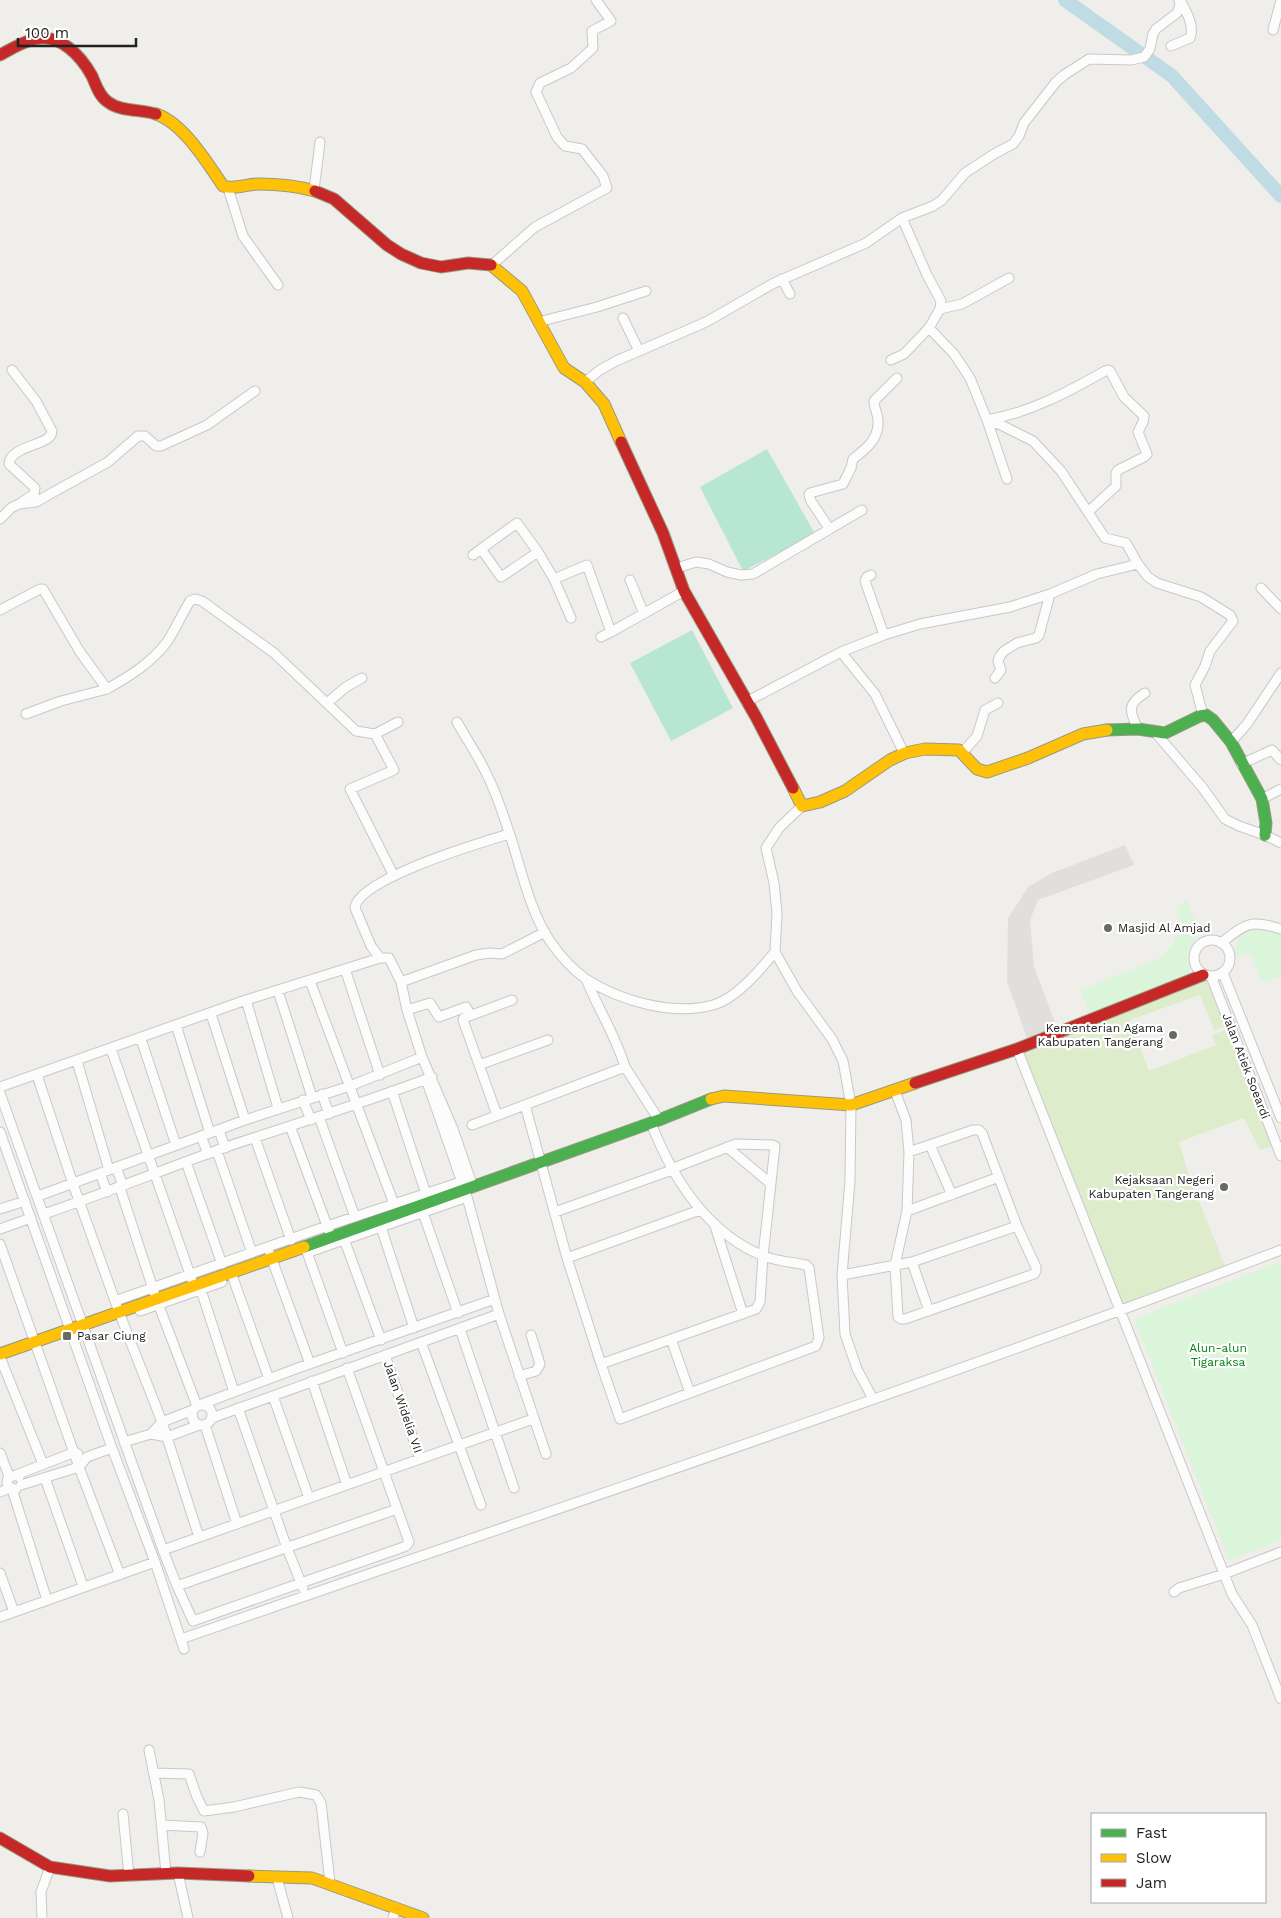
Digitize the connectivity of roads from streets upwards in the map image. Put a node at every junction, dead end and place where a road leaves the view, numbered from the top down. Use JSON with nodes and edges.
{"nodes":[{"id":1,"x":596,"y":0,"type":"edge"},
{"id":2,"x":1179,"y":0,"type":"edge"},
{"id":3,"x":1281,"y":0,"type":"edge"},
{"id":4,"x":1273,"y":30,"type":"dead end"},
{"id":5,"x":1171,"y":46,"type":"dead end"},
{"id":6,"x":0,"y":55,"type":"edge"},
{"id":7,"x":320,"y":142,"type":"dead end"},
{"id":8,"x":228,"y":188,"type":"junction"},
{"id":9,"x":314,"y":190,"type":"junction"},
{"id":10,"x":902,"y":218,"type":"junction"},
{"id":11,"x":492,"y":265,"type":"junction"},
{"id":12,"x":1009,"y":278,"type":"dead end"},
{"id":13,"x":782,"y":279,"type":"junction"},
{"id":14,"x":278,"y":285,"type":"dead end"},
{"id":15,"x":646,"y":291,"type":"dead end"},
{"id":16,"x":790,"y":294,"type":"dead end"},
{"id":17,"x":940,"y":309,"type":"junction"},
{"id":18,"x":623,"y":318,"type":"dead end"},
{"id":19,"x":538,"y":322,"type":"junction"},
{"id":20,"x":929,"y":328,"type":"junction"},
{"id":21,"x":639,"y":352,"type":"junction"},
{"id":22,"x":890,"y":360,"type":"dead end"},
{"id":23,"x":12,"y":370,"type":"dead end"},
{"id":24,"x":897,"y":378,"type":"dead end"},
{"id":25,"x":585,"y":382,"type":"junction"},
{"id":26,"x":255,"y":391,"type":"dead end"},
{"id":27,"x":986,"y":420,"type":"junction"},
{"id":28,"x":1006,"y":478,"type":"dead end"},
{"id":29,"x":20,"y":504,"type":"junction"},
{"id":30,"x":862,"y":510,"type":"dead end"},
{"id":31,"x":1089,"y":511,"type":"junction"},
{"id":32,"x":0,"y":519,"type":"edge"},
{"id":33,"x":829,"y":528,"type":"junction"},
{"id":34,"x":481,"y":549,"type":"junction"},
{"id":35,"x":538,"y":552,"type":"junction"},
{"id":36,"x":473,"y":555,"type":"dead end"},
{"id":37,"x":1138,"y":564,"type":"junction"},
{"id":38,"x":677,"y":568,"type":"junction"},
{"id":39,"x":871,"y":575,"type":"dead end"},
{"id":40,"x":554,"y":579,"type":"junction"},
{"id":41,"x":630,"y":580,"type":"dead end"},
{"id":42,"x":1261,"y":588,"type":"dead end"},
{"id":43,"x":684,"y":591,"type":"junction"},
{"id":44,"x":1050,"y":594,"type":"junction"},
{"id":45,"x":1281,"y":609,"type":"edge"},
{"id":46,"x":0,"y":610,"type":"edge"},
{"id":47,"x":644,"y":614,"type":"junction"},
{"id":48,"x":570,"y":618,"type":"dead end"},
{"id":49,"x":611,"y":632,"type":"junction"},
{"id":50,"x":884,"y":635,"type":"junction"},
{"id":51,"x":601,"y":637,"type":"dead end"},
{"id":52,"x":841,"y":652,"type":"junction"},
{"id":53,"x":1281,"y":673,"type":"edge"},
{"id":54,"x":362,"y":678,"type":"dead end"},
{"id":55,"x":995,"y":678,"type":"dead end"},
{"id":56,"x":107,"y":689,"type":"junction"},
{"id":57,"x":1145,"y":693,"type":"dead end"},
{"id":58,"x":746,"y":702,"type":"junction"},
{"id":59,"x":327,"y":703,"type":"junction"},
{"id":60,"x":998,"y":703,"type":"dead end"},
{"id":61,"x":26,"y":714,"type":"dead end"},
{"id":62,"x":1203,"y":715,"type":"junction"},
{"id":63,"x":398,"y":722,"type":"dead end"},
{"id":64,"x":457,"y":722,"type":"dead end"},
{"id":65,"x":1138,"y":729,"type":"junction"},
{"id":66,"x":1154,"y":731,"type":"junction"},
{"id":67,"x":375,"y":734,"type":"junction"},
{"id":68,"x":1231,"y":742,"type":"junction"},
{"id":69,"x":963,"y":752,"type":"junction"},
{"id":70,"x":904,"y":753,"type":"junction"},
{"id":71,"x":1281,"y":760,"type":"edge"},
{"id":72,"x":1241,"y":764,"type":"junction"},
{"id":73,"x":1281,"y":789,"type":"edge"},
{"id":74,"x":1262,"y":799,"type":"junction"},
{"id":75,"x":802,"y":806,"type":"junction"},
{"id":76,"x":509,"y":834,"type":"junction"},
{"id":77,"x":1265,"y":835,"type":"junction"},
{"id":78,"x":1281,"y":843,"type":"edge"},
{"id":79,"x":394,"y":876,"type":"junction"},
{"id":80,"x":1281,"y":929,"type":"edge"},
{"id":81,"x":545,"y":932,"type":"junction"},
{"id":82,"x":1221,"y":943,"type":"junction"},
{"id":83,"x":775,"y":952,"type":"junction"},
{"id":84,"x":380,"y":958,"type":"junction"},
{"id":85,"x":345,"y":969,"type":"junction"},
{"id":86,"x":1223,"y":973,"type":"junction"},
{"id":87,"x":1207,"y":976,"type":"junction"},
{"id":88,"x":586,"y":979,"type":"junction"},
{"id":89,"x":310,"y":981,"type":"junction"},
{"id":90,"x":400,"y":982,"type":"junction"},
{"id":91,"x":278,"y":991,"type":"junction"},
{"id":92,"x":246,"y":1000,"type":"junction"},
{"id":93,"x":512,"y":1000,"type":"dead end"},
{"id":94,"x":407,"y":1010,"type":"junction"},
{"id":95,"x":211,"y":1014,"type":"junction"},
{"id":96,"x":470,"y":1014,"type":"junction"},
{"id":97,"x":176,"y":1025,"type":"junction"},
{"id":98,"x":141,"y":1038,"type":"junction"},
{"id":99,"x":548,"y":1040,"type":"dead end"},
{"id":100,"x":111,"y":1049,"type":"junction"},
{"id":101,"x":1016,"y":1049,"type":"junction"},
{"id":102,"x":422,"y":1058,"type":"junction"},
{"id":103,"x":77,"y":1061,"type":"junction"},
{"id":104,"x":479,"y":1065,"type":"junction"},
{"id":105,"x":625,"y":1067,"type":"junction"},
{"id":106,"x":37,"y":1075,"type":"junction"},
{"id":107,"x":380,"y":1075,"type":"junction"},
{"id":108,"x":429,"y":1078,"type":"junction"},
{"id":109,"x":350,"y":1086,"type":"junction"},
{"id":110,"x":0,"y":1088,"type":"edge"},
{"id":111,"x":392,"y":1091,"type":"junction"},
{"id":112,"x":895,"y":1091,"type":"junction"},
{"id":113,"x":0,"y":1093,"type":"edge"},
{"id":114,"x":322,"y":1094,"type":"junction"},
{"id":115,"x":308,"y":1099,"type":"junction"},
{"id":116,"x":356,"y":1104,"type":"junction"},
{"id":117,"x":525,"y":1105,"type":"junction"},
{"id":118,"x":851,"y":1106,"type":"junction"},
{"id":119,"x":278,"y":1108,"type":"junction"},
{"id":120,"x":329,"y":1114,"type":"junction"},
{"id":121,"x":497,"y":1115,"type":"junction"},
{"id":122,"x":1281,"y":1118,"type":"edge"},
{"id":123,"x":315,"y":1119,"type":"junction"},
{"id":124,"x":245,"y":1120,"type":"junction"},
{"id":125,"x":655,"y":1122,"type":"junction"},
{"id":126,"x":472,"y":1125,"type":"dead end"},
{"id":127,"x":290,"y":1126,"type":"junction"},
{"id":128,"x":0,"y":1132,"type":"edge"},
{"id":129,"x":210,"y":1133,"type":"junction"},
{"id":130,"x":255,"y":1138,"type":"junction"},
{"id":131,"x":930,"y":1145,"type":"junction"},
{"id":132,"x":176,"y":1146,"type":"junction"},
{"id":133,"x":728,"y":1147,"type":"junction"},
{"id":134,"x":217,"y":1151,"type":"junction"},
{"id":135,"x":909,"y":1152,"type":"junction"},
{"id":136,"x":148,"y":1156,"type":"junction"},
{"id":137,"x":1281,"y":1156,"type":"edge"},
{"id":138,"x":186,"y":1162,"type":"junction"},
{"id":139,"x":541,"y":1162,"type":"junction"},
{"id":140,"x":113,"y":1168,"type":"junction"},
{"id":141,"x":671,"y":1169,"type":"junction"},
{"id":142,"x":100,"y":1174,"type":"junction"},
{"id":143,"x":154,"y":1174,"type":"junction"},
{"id":144,"x":999,"y":1177,"type":"junction"},
{"id":145,"x":73,"y":1184,"type":"junction"},
{"id":146,"x":771,"y":1184,"type":"junction"},
{"id":147,"x":121,"y":1187,"type":"junction"},
{"id":148,"x":467,"y":1187,"type":"junction"},
{"id":149,"x":107,"y":1192,"type":"junction"},
{"id":150,"x":952,"y":1195,"type":"junction"},
{"id":151,"x":38,"y":1196,"type":"junction"},
{"id":152,"x":25,"y":1201,"type":"junction"},
{"id":153,"x":422,"y":1201,"type":"junction"},
{"id":154,"x":79,"y":1202,"type":"junction"},
{"id":155,"x":394,"y":1204,"type":"junction"},
{"id":156,"x":0,"y":1210,"type":"edge"},
{"id":157,"x":700,"y":1210,"type":"junction"},
{"id":158,"x":555,"y":1212,"type":"junction"},
{"id":159,"x":907,"y":1212,"type":"junction"},
{"id":160,"x":44,"y":1214,"type":"junction"},
{"id":161,"x":355,"y":1217,"type":"junction"},
{"id":162,"x":31,"y":1218,"type":"junction"},
{"id":163,"x":378,"y":1219,"type":"junction"},
{"id":164,"x":714,"y":1223,"type":"junction"},
{"id":165,"x":1017,"y":1226,"type":"junction"},
{"id":166,"x":0,"y":1229,"type":"edge"},
{"id":167,"x":330,"y":1235,"type":"junction"},
{"id":168,"x":344,"y":1239,"type":"junction"},
{"id":169,"x":291,"y":1240,"type":"junction"},
{"id":170,"x":0,"y":1244,"type":"edge"},
{"id":171,"x":1281,"y":1250,"type":"edge"},
{"id":172,"x":307,"y":1252,"type":"junction"},
{"id":173,"x":252,"y":1253,"type":"junction"},
{"id":174,"x":271,"y":1256,"type":"junction"},
{"id":175,"x":762,"y":1256,"type":"junction"},
{"id":176,"x":566,"y":1258,"type":"junction"},
{"id":177,"x":912,"y":1262,"type":"junction"},
{"id":178,"x":222,"y":1264,"type":"junction"},
{"id":179,"x":895,"y":1265,"type":"junction"},
{"id":180,"x":842,"y":1275,"type":"junction"},
{"id":181,"x":233,"y":1278,"type":"junction"},
{"id":182,"x":195,"y":1285,"type":"junction"},
{"id":183,"x":156,"y":1297,"type":"junction"},
{"id":184,"x":495,"y":1299,"type":"junction"},
{"id":185,"x":118,"y":1310,"type":"junction"},
{"id":186,"x":1120,"y":1310,"type":"junction"},
{"id":187,"x":928,"y":1311,"type":"junction"},
{"id":188,"x":458,"y":1312,"type":"junction"},
{"id":189,"x":499,"y":1314,"type":"junction"},
{"id":190,"x":743,"y":1314,"type":"junction"},
{"id":191,"x":83,"y":1324,"type":"junction"},
{"id":192,"x":425,"y":1324,"type":"junction"},
{"id":193,"x":70,"y":1329,"type":"junction"},
{"id":194,"x":411,"y":1329,"type":"junction"},
{"id":195,"x":460,"y":1329,"type":"junction"},
{"id":196,"x":531,"y":1335,"type":"dead end"},
{"id":197,"x":671,"y":1339,"type":"junction"},
{"id":198,"x":34,"y":1340,"type":"junction"},
{"id":199,"x":381,"y":1340,"type":"junction"},
{"id":200,"x":425,"y":1340,"type":"junction"},
{"id":201,"x":412,"y":1345,"type":"junction"},
{"id":202,"x":343,"y":1352,"type":"junction"},
{"id":203,"x":385,"y":1355,"type":"junction"},
{"id":204,"x":0,"y":1356,"type":"edge"},
{"id":205,"x":312,"y":1364,"type":"junction"},
{"id":206,"x":600,"y":1364,"type":"junction"},
{"id":207,"x":298,"y":1368,"type":"junction"},
{"id":208,"x":348,"y":1368,"type":"junction"},
{"id":209,"x":519,"y":1376,"type":"junction"},
{"id":210,"x":269,"y":1379,"type":"junction"},
{"id":211,"x":311,"y":1382,"type":"junction"},
{"id":212,"x":234,"y":1392,"type":"junction"},
{"id":213,"x":690,"y":1393,"type":"junction"},
{"id":214,"x":273,"y":1396,"type":"junction"},
{"id":215,"x":873,"y":1399,"type":"junction"},
{"id":216,"x":198,"y":1407,"type":"junction"},
{"id":217,"x":238,"y":1408,"type":"junction"},
{"id":218,"x":212,"y":1418,"type":"junction"},
{"id":219,"x":533,"y":1419,"type":"junction"},
{"id":220,"x":162,"y":1422,"type":"junction"},
{"id":221,"x":202,"y":1425,"type":"junction"},
{"id":222,"x":495,"y":1432,"type":"junction"},
{"id":223,"x":150,"y":1434,"type":"junction"},
{"id":224,"x":167,"y":1436,"type":"junction"},
{"id":225,"x":124,"y":1442,"type":"junction"},
{"id":226,"x":459,"y":1445,"type":"junction"},
{"id":227,"x":112,"y":1448,"type":"junction"},
{"id":228,"x":75,"y":1452,"type":"junction"},
{"id":229,"x":0,"y":1453,"type":"edge"},
{"id":230,"x":546,"y":1454,"type":"dead end"},
{"id":231,"x":87,"y":1457,"type":"junction"},
{"id":232,"x":420,"y":1459,"type":"junction"},
{"id":233,"x":43,"y":1464,"type":"junction"},
{"id":234,"x":79,"y":1467,"type":"junction"},
{"id":235,"x":384,"y":1472,"type":"junction"},
{"id":236,"x":8,"y":1477,"type":"edge"},
{"id":237,"x":45,"y":1478,"type":"junction"},
{"id":238,"x":21,"y":1485,"type":"junction"},
{"id":239,"x":347,"y":1485,"type":"junction"},
{"id":240,"x":514,"y":1488,"type":"dead end"},
{"id":241,"x":11,"y":1489,"type":"junction"},
{"id":242,"x":0,"y":1492,"type":"edge"},
{"id":243,"x":309,"y":1498,"type":"junction"},
{"id":244,"x":481,"y":1505,"type":"dead end"},
{"id":245,"x":397,"y":1509,"type":"junction"},
{"id":246,"x":274,"y":1511,"type":"junction"},
{"id":247,"x":237,"y":1524,"type":"junction"},
{"id":248,"x":199,"y":1537,"type":"junction"},
{"id":249,"x":287,"y":1548,"type":"junction"},
{"id":250,"x":163,"y":1550,"type":"junction"},
{"id":251,"x":1281,"y":1552,"type":"edge"},
{"id":252,"x":155,"y":1562,"type":"junction"},
{"id":253,"x":0,"y":1573,"type":"edge"},
{"id":254,"x":1224,"y":1574,"type":"junction"},
{"id":255,"x":120,"y":1575,"type":"junction"},
{"id":256,"x":301,"y":1583,"type":"junction"},
{"id":257,"x":82,"y":1586,"type":"junction"},
{"id":258,"x":177,"y":1586,"type":"junction"},
{"id":259,"x":1174,"y":1592,"type":"dead end"},
{"id":260,"x":305,"y":1595,"type":"junction"},
{"id":261,"x":47,"y":1600,"type":"junction"},
{"id":262,"x":14,"y":1612,"type":"junction"},
{"id":263,"x":0,"y":1617,"type":"edge"},
{"id":264,"x":181,"y":1639,"type":"junction"},
{"id":265,"x":184,"y":1649,"type":"dead end"},
{"id":266,"x":1281,"y":1699,"type":"edge"},
{"id":267,"x":149,"y":1750,"type":"dead end"},
{"id":268,"x":154,"y":1773,"type":"junction"},
{"id":269,"x":123,"y":1814,"type":"dead end"},
{"id":270,"x":161,"y":1825,"type":"junction"},
{"id":271,"x":0,"y":1838,"type":"edge"},
{"id":272,"x":200,"y":1852,"type":"dead end"},
{"id":273,"x":50,"y":1867,"type":"junction"},
{"id":274,"x":166,"y":1873,"type":"junction"},
{"id":275,"x":178,"y":1873,"type":"junction"},
{"id":276,"x":129,"y":1876,"type":"junction"},
{"id":277,"x":277,"y":1878,"type":"junction"},
{"id":278,"x":330,"y":1883,"type":"junction"},
{"id":279,"x":395,"y":1912,"type":"edge"},
{"id":280,"x":42,"y":1918,"type":"edge"},
{"id":281,"x":188,"y":1918,"type":"edge"},
{"id":282,"x":288,"y":1918,"type":"edge"},
{"id":283,"x":423,"y":1918,"type":"edge"}],
"edges":[{"from":1,"to":11,"type":"street"},
{"from":2,"to":5,"type":"street"},
{"from":2,"to":10,"type":"street"},
{"from":3,"to":4,"type":"street"},
{"from":6,"to":8,"type":"street"},
{"from":7,"to":9,"type":"street"},
{"from":8,"to":9,"type":"street"},
{"from":8,"to":14,"type":"street"},
{"from":9,"to":11,"type":"street"},
{"from":10,"to":13,"type":"street"},
{"from":10,"to":17,"type":"street"},
{"from":11,"to":19,"type":"street"},
{"from":12,"to":17,"type":"street"},
{"from":13,"to":16,"type":"street"},
{"from":13,"to":21,"type":"street"},
{"from":15,"to":19,"type":"street"},
{"from":17,"to":20,"type":"street"},
{"from":18,"to":21,"type":"street"},
{"from":19,"to":25,"type":"street"},
{"from":20,"to":22,"type":"street"},
{"from":20,"to":27,"type":"street"},
{"from":21,"to":25,"type":"street"},
{"from":23,"to":29,"type":"street"},
{"from":24,"to":33,"type":"street"},
{"from":25,"to":38,"type":"street"},
{"from":26,"to":29,"type":"street"},
{"from":27,"to":28,"type":"street"},
{"from":27,"to":31,"type":"street"},
{"from":27,"to":31,"type":"street"},
{"from":29,"to":32,"type":"street"},
{"from":30,"to":33,"type":"street"},
{"from":31,"to":37,"type":"street"},
{"from":33,"to":38,"type":"street"},
{"from":34,"to":35,"type":"street"},
{"from":34,"to":35,"type":"street"},
{"from":34,"to":36,"type":"street"},
{"from":35,"to":40,"type":"street"},
{"from":37,"to":44,"type":"street"},
{"from":37,"to":62,"type":"street"},
{"from":38,"to":43,"type":"street"},
{"from":39,"to":50,"type":"street"},
{"from":40,"to":48,"type":"street"},
{"from":40,"to":49,"type":"street"},
{"from":41,"to":47,"type":"street"},
{"from":42,"to":45,"type":"street"},
{"from":43,"to":47,"type":"street"},
{"from":43,"to":58,"type":"street"},
{"from":44,"to":50,"type":"street"},
{"from":44,"to":55,"type":"street"},
{"from":46,"to":56,"type":"street"},
{"from":47,"to":49,"type":"street"},
{"from":49,"to":51,"type":"street"},
{"from":50,"to":52,"type":"street"},
{"from":52,"to":58,"type":"street"},
{"from":52,"to":70,"type":"street"},
{"from":53,"to":68,"type":"street"},
{"from":54,"to":59,"type":"street"},
{"from":56,"to":59,"type":"street"},
{"from":56,"to":61,"type":"street"},
{"from":57,"to":65,"type":"street"},
{"from":58,"to":75,"type":"street"},
{"from":59,"to":67,"type":"street"},
{"from":60,"to":69,"type":"street"},
{"from":62,"to":66,"type":"street"},
{"from":62,"to":68,"type":"street"},
{"from":63,"to":67,"type":"street"},
{"from":64,"to":76,"type":"street"},
{"from":65,"to":66,"type":"street"},
{"from":65,"to":69,"type":"street"},
{"from":66,"to":77,"type":"street"},
{"from":67,"to":79,"type":"street"},
{"from":68,"to":72,"type":"street"},
{"from":69,"to":70,"type":"street"},
{"from":70,"to":75,"type":"street"},
{"from":71,"to":72,"type":"street"},
{"from":72,"to":74,"type":"street"},
{"from":73,"to":74,"type":"street"},
{"from":74,"to":77,"type":"street"},
{"from":75,"to":83,"type":"street"},
{"from":76,"to":79,"type":"street"},
{"from":76,"to":81,"type":"street"},
{"from":77,"to":78,"type":"street"},
{"from":79,"to":84,"type":"street"},
{"from":80,"to":82,"type":"street"},
{"from":81,"to":88,"type":"street"},
{"from":81,"to":90,"type":"street"},
{"from":82,"to":86,"type":"street"},
{"from":82,"to":87,"type":"street"},
{"from":83,"to":88,"type":"street"},
{"from":83,"to":118,"type":"street"},
{"from":84,"to":85,"type":"street"},
{"from":84,"to":90,"type":"street"},
{"from":85,"to":89,"type":"street"},
{"from":85,"to":107,"type":"street"},
{"from":86,"to":87,"type":"street"},
{"from":86,"to":122,"type":"street","name":"Jalan Atiek Soeardi"},
{"from":87,"to":101,"type":"street"},
{"from":87,"to":137,"type":"street","name":"Jalan Atiek Soeardi"},
{"from":88,"to":105,"type":"street"},
{"from":89,"to":91,"type":"street"},
{"from":89,"to":109,"type":"street"},
{"from":90,"to":94,"type":"street"},
{"from":91,"to":92,"type":"street"},
{"from":91,"to":115,"type":"street"},
{"from":92,"to":95,"type":"street"},
{"from":92,"to":119,"type":"street"},
{"from":93,"to":96,"type":"street"},
{"from":94,"to":96,"type":"street"},
{"from":94,"to":102,"type":"street"},
{"from":95,"to":97,"type":"street"},
{"from":95,"to":124,"type":"street"},
{"from":96,"to":104,"type":"street"},
{"from":97,"to":98,"type":"street"},
{"from":97,"to":129,"type":"street"},
{"from":98,"to":100,"type":"street"},
{"from":98,"to":132,"type":"street"},
{"from":99,"to":104,"type":"street"},
{"from":100,"to":103,"type":"street"},
{"from":100,"to":136,"type":"street"},
{"from":101,"to":112,"type":"street"},
{"from":101,"to":186,"type":"street"},
{"from":102,"to":107,"type":"street"},
{"from":102,"to":108,"type":"street"},
{"from":103,"to":106,"type":"street"},
{"from":103,"to":140,"type":"street"},
{"from":104,"to":121,"type":"street"},
{"from":105,"to":117,"type":"street"},
{"from":105,"to":125,"type":"street"},
{"from":106,"to":110,"type":"street"},
{"from":106,"to":145,"type":"street"},
{"from":107,"to":109,"type":"street"},
{"from":108,"to":111,"type":"street"},
{"from":108,"to":148,"type":"street"},
{"from":109,"to":114,"type":"street"},
{"from":109,"to":116,"type":"street"},
{"from":111,"to":116,"type":"street"},
{"from":111,"to":153,"type":"street"},
{"from":112,"to":118,"type":"street"},
{"from":112,"to":135,"type":"street"},
{"from":113,"to":151,"type":"street"},
{"from":114,"to":115,"type":"street"},
{"from":114,"to":120,"type":"street"},
{"from":115,"to":119,"type":"street"},
{"from":115,"to":123,"type":"street"},
{"from":116,"to":120,"type":"street"},
{"from":116,"to":155,"type":"street"},
{"from":117,"to":121,"type":"street"},
{"from":117,"to":139,"type":"street"},
{"from":118,"to":125,"type":"street"},
{"from":118,"to":180,"type":"street"},
{"from":119,"to":124,"type":"street"},
{"from":120,"to":123,"type":"street"},
{"from":121,"to":126,"type":"street"},
{"from":123,"to":127,"type":"street"},
{"from":123,"to":161,"type":"street"},
{"from":124,"to":129,"type":"street"},
{"from":125,"to":139,"type":"street"},
{"from":125,"to":141,"type":"street"},
{"from":127,"to":130,"type":"street"},
{"from":127,"to":167,"type":"street"},
{"from":128,"to":152,"type":"street"},
{"from":129,"to":132,"type":"street"},
{"from":129,"to":134,"type":"street"},
{"from":129,"to":134,"type":"street"},
{"from":130,"to":134,"type":"street"},
{"from":130,"to":169,"type":"street"},
{"from":131,"to":135,"type":"street"},
{"from":131,"to":144,"type":"street"},
{"from":131,"to":150,"type":"street"},
{"from":132,"to":136,"type":"street"},
{"from":133,"to":141,"type":"street"},
{"from":133,"to":146,"type":"street"},
{"from":133,"to":146,"type":"street"},
{"from":134,"to":138,"type":"street"},
{"from":134,"to":173,"type":"street"},
{"from":135,"to":159,"type":"street"},
{"from":136,"to":140,"type":"street"},
{"from":136,"to":143,"type":"street"},
{"from":138,"to":143,"type":"street"},
{"from":138,"to":178,"type":"street"},
{"from":139,"to":148,"type":"street"},
{"from":139,"to":158,"type":"street"},
{"from":140,"to":142,"type":"street"},
{"from":140,"to":147,"type":"street"},
{"from":141,"to":157,"type":"street"},
{"from":141,"to":158,"type":"street"},
{"from":142,"to":145,"type":"street"},
{"from":142,"to":149,"type":"street"},
{"from":143,"to":147,"type":"street"},
{"from":143,"to":182,"type":"street"},
{"from":144,"to":150,"type":"street"},
{"from":144,"to":165,"type":"street"},
{"from":145,"to":151,"type":"street"},
{"from":145,"to":154,"type":"street"},
{"from":146,"to":175,"type":"street"},
{"from":147,"to":149,"type":"street"},
{"from":147,"to":183,"type":"street"},
{"from":148,"to":153,"type":"street"},
{"from":148,"to":184,"type":"street"},
{"from":149,"to":154,"type":"street"},
{"from":150,"to":159,"type":"street"},
{"from":151,"to":160,"type":"street"},
{"from":152,"to":156,"type":"street"},
{"from":152,"to":162,"type":"street"},
{"from":153,"to":155,"type":"street"},
{"from":153,"to":163,"type":"street"},
{"from":153,"to":188,"type":"street"},
{"from":154,"to":160,"type":"street"},
{"from":154,"to":185,"type":"street"},
{"from":155,"to":163,"type":"street"},
{"from":157,"to":164,"type":"street"},
{"from":157,"to":176,"type":"street"},
{"from":158,"to":176,"type":"street"},
{"from":159,"to":179,"type":"street"},
{"from":160,"to":191,"type":"street"},
{"from":161,"to":163,"type":"street"},
{"from":161,"to":167,"type":"street"},
{"from":162,"to":166,"type":"street"},
{"from":162,"to":193,"type":"street"},
{"from":163,"to":167,"type":"street"},
{"from":163,"to":168,"type":"street"},
{"from":163,"to":194,"type":"street"},
{"from":164,"to":175,"type":"street"},
{"from":164,"to":190,"type":"street"},
{"from":165,"to":177,"type":"street"},
{"from":165,"to":187,"type":"street"},
{"from":167,"to":168,"type":"street"},
{"from":167,"to":169,"type":"street"},
{"from":167,"to":172,"type":"street"},
{"from":167,"to":174,"type":"street"},
{"from":168,"to":199,"type":"street"},
{"from":169,"to":174,"type":"street"},
{"from":170,"to":198,"type":"street"},
{"from":171,"to":186,"type":"street"},
{"from":172,"to":174,"type":"street"},
{"from":172,"to":202,"type":"street"},
{"from":173,"to":174,"type":"street"},
{"from":173,"to":178,"type":"street"},
{"from":174,"to":181,"type":"street"},
{"from":174,"to":182,"type":"street"},
{"from":174,"to":205,"type":"street"},
{"from":175,"to":190,"type":"street"},
{"from":175,"to":213,"type":"street"},
{"from":176,"to":206,"type":"street"},
{"from":177,"to":179,"type":"street"},
{"from":177,"to":187,"type":"street"},
{"from":178,"to":182,"type":"street"},
{"from":179,"to":180,"type":"street"},
{"from":179,"to":187,"type":"street"},
{"from":180,"to":215,"type":"street"},
{"from":181,"to":182,"type":"street"},
{"from":181,"to":210,"type":"street"},
{"from":182,"to":183,"type":"street"},
{"from":182,"to":212,"type":"street"},
{"from":183,"to":185,"type":"street"},
{"from":183,"to":216,"type":"street"},
{"from":184,"to":188,"type":"street"},
{"from":184,"to":189,"type":"street"},
{"from":185,"to":191,"type":"street"},
{"from":185,"to":220,"type":"street"},
{"from":186,"to":215,"type":"street"},
{"from":186,"to":254,"type":"street"},
{"from":188,"to":192,"type":"street"},
{"from":189,"to":195,"type":"street"},
{"from":189,"to":209,"type":"street"},
{"from":190,"to":197,"type":"street"},
{"from":191,"to":193,"type":"street"},
{"from":191,"to":225,"type":"street"},
{"from":192,"to":194,"type":"street"},
{"from":192,"to":200,"type":"street"},
{"from":193,"to":198,"type":"street"},
{"from":193,"to":227,"type":"street"},
{"from":194,"to":199,"type":"street"},
{"from":194,"to":201,"type":"street"},
{"from":195,"to":200,"type":"street"},
{"from":195,"to":222,"type":"street"},
{"from":196,"to":209,"type":"street"},
{"from":197,"to":206,"type":"street"},
{"from":197,"to":213,"type":"street"},
{"from":198,"to":204,"type":"street"},
{"from":198,"to":228,"type":"street"},
{"from":199,"to":202,"type":"street"},
{"from":200,"to":201,"type":"street"},
{"from":200,"to":226,"type":"street"},
{"from":201,"to":203,"type":"street"},
{"from":202,"to":205,"type":"street"},
{"from":203,"to":208,"type":"street"},
{"from":203,"to":232,"type":"street","name":"Jalan Widelia VII"},
{"from":204,"to":233,"type":"street"},
{"from":205,"to":207,"type":"street"},
{"from":205,"to":211,"type":"street"},
{"from":206,"to":213,"type":"street"},
{"from":207,"to":210,"type":"street"},
{"from":207,"to":211,"type":"street"},
{"from":208,"to":211,"type":"street"},
{"from":208,"to":235,"type":"street"},
{"from":209,"to":219,"type":"street"},
{"from":210,"to":212,"type":"street"},
{"from":211,"to":214,"type":"street"},
{"from":211,"to":239,"type":"street"},
{"from":212,"to":216,"type":"street"},
{"from":214,"to":217,"type":"street"},
{"from":214,"to":243,"type":"street"},
{"from":215,"to":260,"type":"street"},
{"from":216,"to":218,"type":"street"},
{"from":216,"to":220,"type":"street"},
{"from":216,"to":221,"type":"street"},
{"from":217,"to":218,"type":"street"},
{"from":217,"to":246,"type":"street"},
{"from":218,"to":221,"type":"street"},
{"from":219,"to":222,"type":"street"},
{"from":219,"to":230,"type":"street"},
{"from":220,"to":223,"type":"street"},
{"from":220,"to":224,"type":"street"},
{"from":221,"to":224,"type":"street"},
{"from":221,"to":247,"type":"street"},
{"from":222,"to":226,"type":"street"},
{"from":222,"to":240,"type":"street"},
{"from":223,"to":224,"type":"street"},
{"from":223,"to":225,"type":"street"},
{"from":224,"to":248,"type":"street"},
{"from":225,"to":250,"type":"street"},
{"from":226,"to":232,"type":"street"},
{"from":226,"to":244,"type":"street"},
{"from":227,"to":231,"type":"street"},
{"from":227,"to":252,"type":"street"},
{"from":228,"to":231,"type":"street"},
{"from":228,"to":233,"type":"street"},
{"from":228,"to":234,"type":"street"},
{"from":229,"to":236,"type":"street"},
{"from":231,"to":234,"type":"street"},
{"from":232,"to":235,"type":"street"},
{"from":233,"to":236,"type":"street"},
{"from":234,"to":237,"type":"street"},
{"from":234,"to":255,"type":"street"},
{"from":235,"to":239,"type":"street"},
{"from":235,"to":245,"type":"street"},
{"from":236,"to":238,"type":"street"},
{"from":236,"to":241,"type":"street"},
{"from":237,"to":238,"type":"street"},
{"from":237,"to":257,"type":"street"},
{"from":238,"to":241,"type":"street"},
{"from":239,"to":243,"type":"street"},
{"from":241,"to":242,"type":"street"},
{"from":241,"to":261,"type":"street"},
{"from":243,"to":246,"type":"street"},
{"from":245,"to":249,"type":"street"},
{"from":245,"to":256,"type":"street"},
{"from":246,"to":247,"type":"street"},
{"from":246,"to":249,"type":"street"},
{"from":247,"to":248,"type":"street"},
{"from":248,"to":250,"type":"street"},
{"from":249,"to":256,"type":"street"},
{"from":249,"to":258,"type":"street"},
{"from":250,"to":258,"type":"street"},
{"from":251,"to":254,"type":"street"},
{"from":252,"to":255,"type":"street"},
{"from":252,"to":264,"type":"street"},
{"from":253,"to":262,"type":"street"},
{"from":254,"to":259,"type":"street"},
{"from":254,"to":266,"type":"street"},
{"from":255,"to":257,"type":"street"},
{"from":256,"to":258,"type":"street"},
{"from":256,"to":260,"type":"street"},
{"from":257,"to":261,"type":"street"},
{"from":260,"to":264,"type":"street"},
{"from":261,"to":262,"type":"street"},
{"from":262,"to":263,"type":"street"},
{"from":264,"to":265,"type":"street"},
{"from":267,"to":268,"type":"street"},
{"from":268,"to":270,"type":"street"},
{"from":268,"to":278,"type":"street"},
{"from":269,"to":276,"type":"street"},
{"from":270,"to":272,"type":"street"},
{"from":270,"to":274,"type":"street"},
{"from":271,"to":273,"type":"street"},
{"from":273,"to":276,"type":"street"},
{"from":273,"to":280,"type":"street"},
{"from":274,"to":275,"type":"street"},
{"from":274,"to":276,"type":"street"},
{"from":275,"to":277,"type":"street"},
{"from":275,"to":281,"type":"street"},
{"from":277,"to":278,"type":"street"},
{"from":277,"to":282,"type":"street"},
{"from":278,"to":279,"type":"street"},
{"from":279,"to":283,"type":"street"}]}
